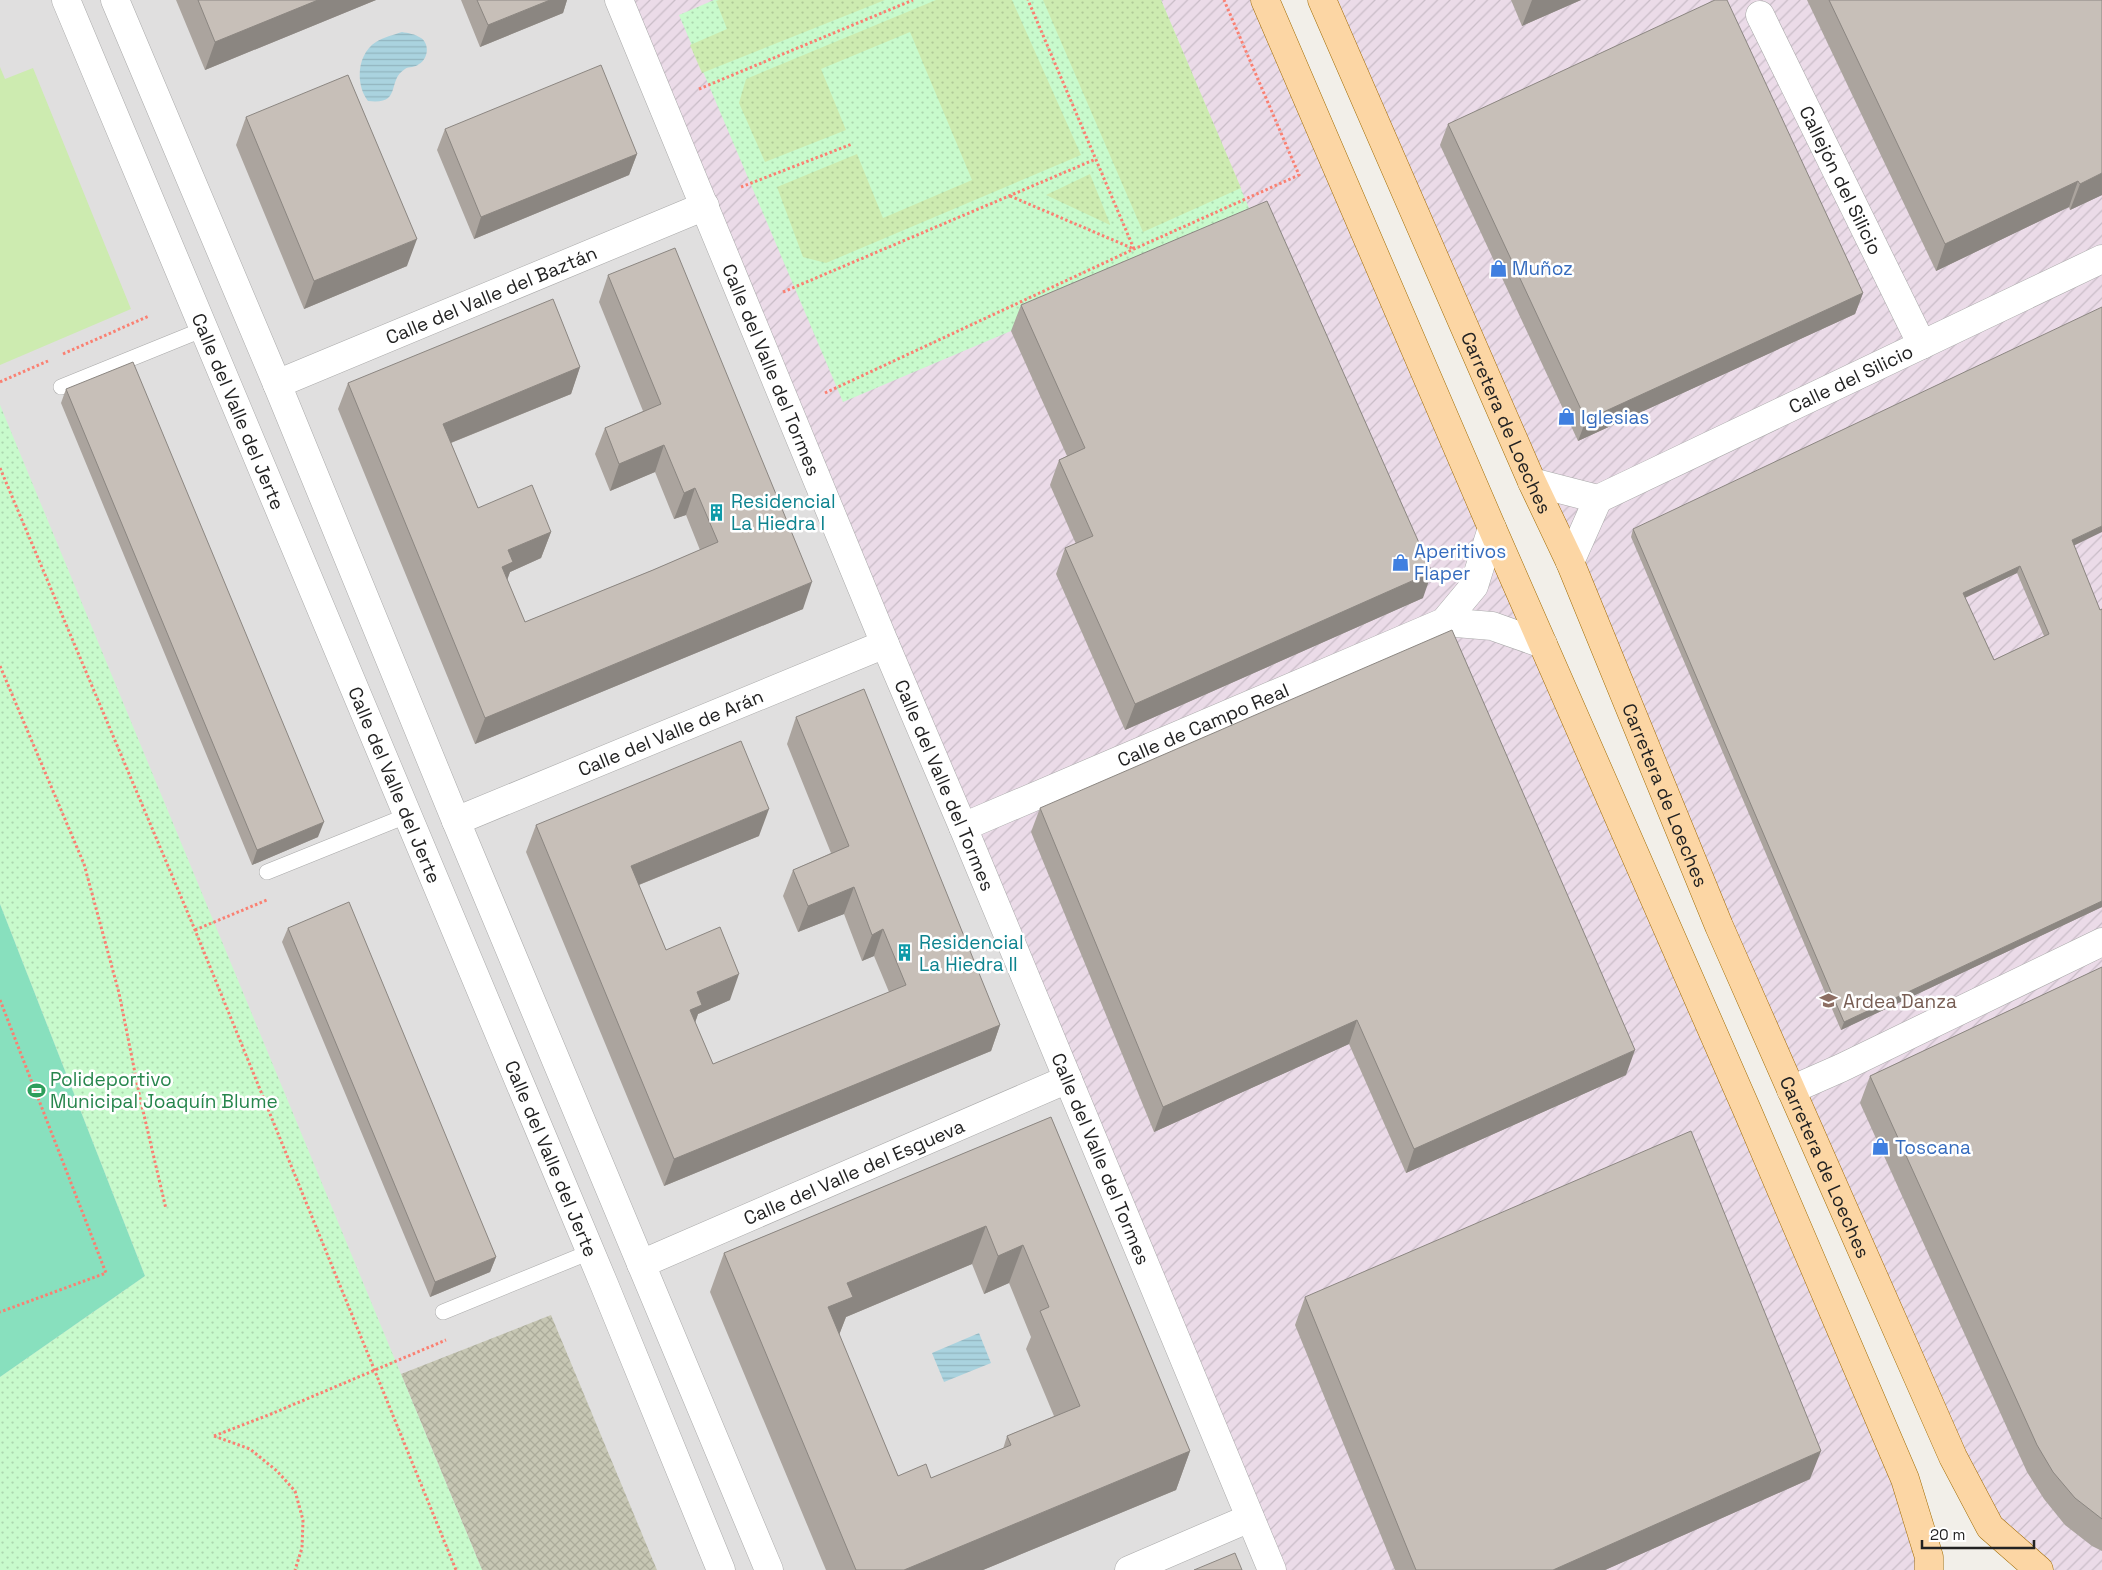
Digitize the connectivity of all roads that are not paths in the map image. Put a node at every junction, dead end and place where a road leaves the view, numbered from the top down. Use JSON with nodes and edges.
{"nodes":[{"id":1,"x":66,"y":0,"type":"edge"},
{"id":2,"x":115,"y":0,"type":"edge"},
{"id":3,"x":619,"y":0,"type":"edge"},
{"id":4,"x":1265,"y":0,"type":"edge"},
{"id":5,"x":1322,"y":0,"type":"edge"},
{"id":6,"x":1760,"y":14,"type":"dead end"},
{"id":7,"x":705,"y":206,"type":"junction"},
{"id":8,"x":2102,"y":259,"type":"edge"},
{"id":9,"x":204,"y":329,"type":"junction"},
{"id":10,"x":1922,"y":345,"type":"junction"},
{"id":11,"x":277,"y":384,"type":"junction"},
{"id":12,"x":62,"y":388,"type":"dead end"},
{"id":13,"x":1532,"y":482,"type":"junction"},
{"id":14,"x":1598,"y":499,"type":"junction"},
{"id":15,"x":1492,"y":528,"type":"junction"},
{"id":16,"x":1570,"y":562,"type":"junction"},
{"id":17,"x":1444,"y":622,"type":"junction"},
{"id":18,"x":885,"y":644,"type":"junction"},
{"id":19,"x":1542,"y":644,"type":"junction"},
{"id":20,"x":406,"y":816,"type":"junction"},
{"id":21,"x":456,"y":821,"type":"junction"},
{"id":22,"x":964,"y":827,"type":"junction"},
{"id":23,"x":267,"y":872,"type":"dead end"},
{"id":24,"x":2102,"y":942,"type":"edge"},
{"id":25,"x":1068,"y":1079,"type":"junction"},
{"id":26,"x":1791,"y":1090,"type":"junction"},
{"id":27,"x":590,"y":1252,"type":"junction"},
{"id":28,"x":641,"y":1264,"type":"junction"},
{"id":29,"x":443,"y":1312,"type":"dead end"},
{"id":30,"x":1250,"y":1518,"type":"junction"},
{"id":31,"x":721,"y":1570,"type":"edge"},
{"id":32,"x":769,"y":1570,"type":"edge"},
{"id":33,"x":1129,"y":1570,"type":"edge"},
{"id":34,"x":1272,"y":1570,"type":"edge"},
{"id":35,"x":1929,"y":1570,"type":"edge"},
{"id":36,"x":2039,"y":1570,"type":"edge"}],
"edges":[{"from":1,"to":9,"type":"street","name":"Calle del Valle del Jerte"},
{"from":2,"to":11,"type":"street"},
{"from":3,"to":7,"type":"street","name":"Calle del Valle del Tormes"},
{"from":4,"to":15,"type":"main road"},
{"from":5,"to":13,"type":"main road","name":"Carretera de Loeches"},
{"from":6,"to":10,"type":"street","name":"Callejón del Silicio"},
{"from":7,"to":11,"type":"street","name":"Calle del Valle del Baztán"},
{"from":7,"to":18,"type":"street","name":"Calle del Valle del Tormes"},
{"from":8,"to":10,"type":"street","name":"Calle del Silicio"},
{"from":9,"to":12,"type":"lane"},
{"from":9,"to":20,"type":"street","name":"Calle del Valle del Jerte"},
{"from":10,"to":14,"type":"street","name":"Calle del Silicio"},
{"from":11,"to":21,"type":"street"},
{"from":13,"to":14,"type":"street"},
{"from":13,"to":16,"type":"main road","name":"Carretera de Loeches"},
{"from":14,"to":16,"type":"street"},
{"from":15,"to":17,"type":"street","name":"Calle de Campo Real"},
{"from":15,"to":19,"type":"main road"},
{"from":16,"to":26,"type":"main road","name":"Carretera de Loeches"},
{"from":17,"to":19,"type":"street","name":"Calle de Campo Real"},
{"from":17,"to":22,"type":"street","name":"Calle de Campo Real"},
{"from":18,"to":21,"type":"street","name":"Calle del Valle de Arán"},
{"from":18,"to":22,"type":"street","name":"Calle del Valle del Tormes"},
{"from":19,"to":35,"type":"main road"},
{"from":20,"to":23,"type":"lane"},
{"from":20,"to":27,"type":"street","name":"Calle del Valle del Jerte"},
{"from":21,"to":28,"type":"street"},
{"from":22,"to":25,"type":"street","name":"Calle del Valle del Tormes"},
{"from":24,"to":26,"type":"street"},
{"from":25,"to":28,"type":"street","name":"Calle del Valle del Esgueva"},
{"from":25,"to":30,"type":"street","name":"Calle del Valle del Tormes"},
{"from":26,"to":36,"type":"main road","name":"Carretera de Loeches"},
{"from":27,"to":29,"type":"lane"},
{"from":27,"to":31,"type":"street","name":"Calle del Valle del Jerte"},
{"from":28,"to":32,"type":"street"},
{"from":30,"to":33,"type":"street"},
{"from":30,"to":34,"type":"street","name":"Calle del Valle del Tormes"}]}
